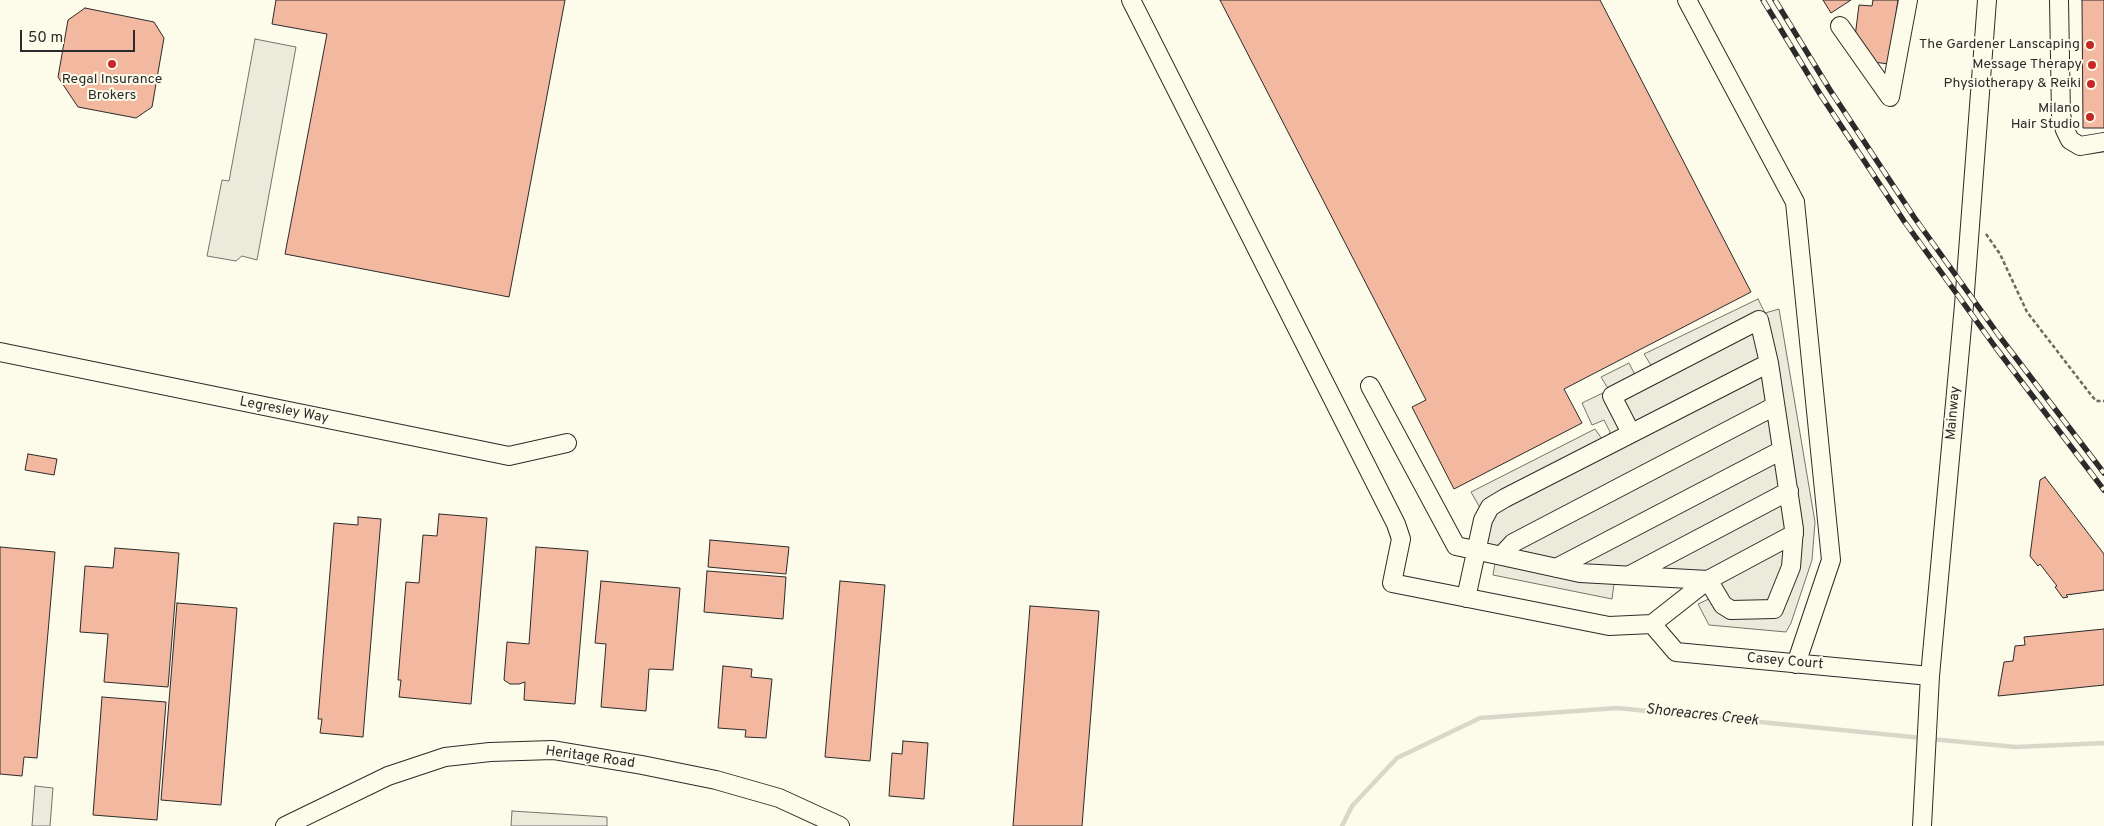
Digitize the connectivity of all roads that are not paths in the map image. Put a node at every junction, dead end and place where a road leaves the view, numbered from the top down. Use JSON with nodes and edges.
{"nodes":[{"id":1,"x":1132,"y":0,"type":"edge"},
{"id":2,"x":1687,"y":0,"type":"edge"},
{"id":3,"x":1908,"y":0,"type":"edge"},
{"id":4,"x":1987,"y":0,"type":"edge"},
{"id":5,"x":2059,"y":0,"type":"edge"},
{"id":6,"x":1840,"y":26,"type":"dead end"},
{"id":7,"x":2104,"y":142,"type":"edge"},
{"id":8,"x":0,"y":352,"type":"edge"},
{"id":9,"x":1769,"y":363,"type":"junction"},
{"id":10,"x":1370,"y":386,"type":"dead end"},
{"id":11,"x":1776,"y":406,"type":"junction"},
{"id":12,"x":1631,"y":434,"type":"junction"},
{"id":13,"x":567,"y":443,"type":"dead end"},
{"id":14,"x":1782,"y":450,"type":"junction"},
{"id":15,"x":1788,"y":491,"type":"junction"},
{"id":16,"x":1794,"y":534,"type":"junction"},
{"id":17,"x":1476,"y":551,"type":"junction"},
{"id":18,"x":1501,"y":556,"type":"junction"},
{"id":19,"x":1556,"y":568,"type":"junction"},
{"id":20,"x":1629,"y":576,"type":"junction"},
{"id":21,"x":1708,"y":580,"type":"junction"},
{"id":22,"x":1466,"y":598,"type":"junction"},
{"id":23,"x":1652,"y":624,"type":"junction"},
{"id":24,"x":1796,"y":664,"type":"junction"},
{"id":25,"x":1930,"y":676,"type":"junction"},
{"id":26,"x":285,"y":826,"type":"edge"},
{"id":27,"x":840,"y":826,"type":"edge"},
{"id":28,"x":1922,"y":826,"type":"edge"}],
"edges":[{"from":1,"to":22,"type":"street"},
{"from":2,"to":24,"type":"street"},
{"from":3,"to":6,"type":"street"},
{"from":4,"to":25,"type":"street","name":"Mainway"},
{"from":5,"to":7,"type":"street"},
{"from":8,"to":13,"type":"street","name":"Legresley Way"},
{"from":9,"to":11,"type":"street"},
{"from":9,"to":12,"type":"street"},
{"from":9,"to":12,"type":"street"},
{"from":10,"to":17,"type":"street"},
{"from":11,"to":14,"type":"street"},
{"from":11,"to":18,"type":"street"},
{"from":12,"to":17,"type":"street"},
{"from":14,"to":15,"type":"street"},
{"from":14,"to":19,"type":"street"},
{"from":15,"to":16,"type":"street"},
{"from":15,"to":20,"type":"street"},
{"from":16,"to":21,"type":"street"},
{"from":16,"to":21,"type":"street"},
{"from":17,"to":18,"type":"street"},
{"from":17,"to":22,"type":"street"},
{"from":18,"to":19,"type":"street"},
{"from":19,"to":20,"type":"street"},
{"from":20,"to":21,"type":"street"},
{"from":21,"to":23,"type":"street"},
{"from":22,"to":23,"type":"street"},
{"from":23,"to":24,"type":"street","name":"Casey Court"},
{"from":24,"to":25,"type":"street","name":"Casey Court"},
{"from":25,"to":28,"type":"street","name":"Mainway"},
{"from":26,"to":27,"type":"street","name":"Heritage Road"}]}
